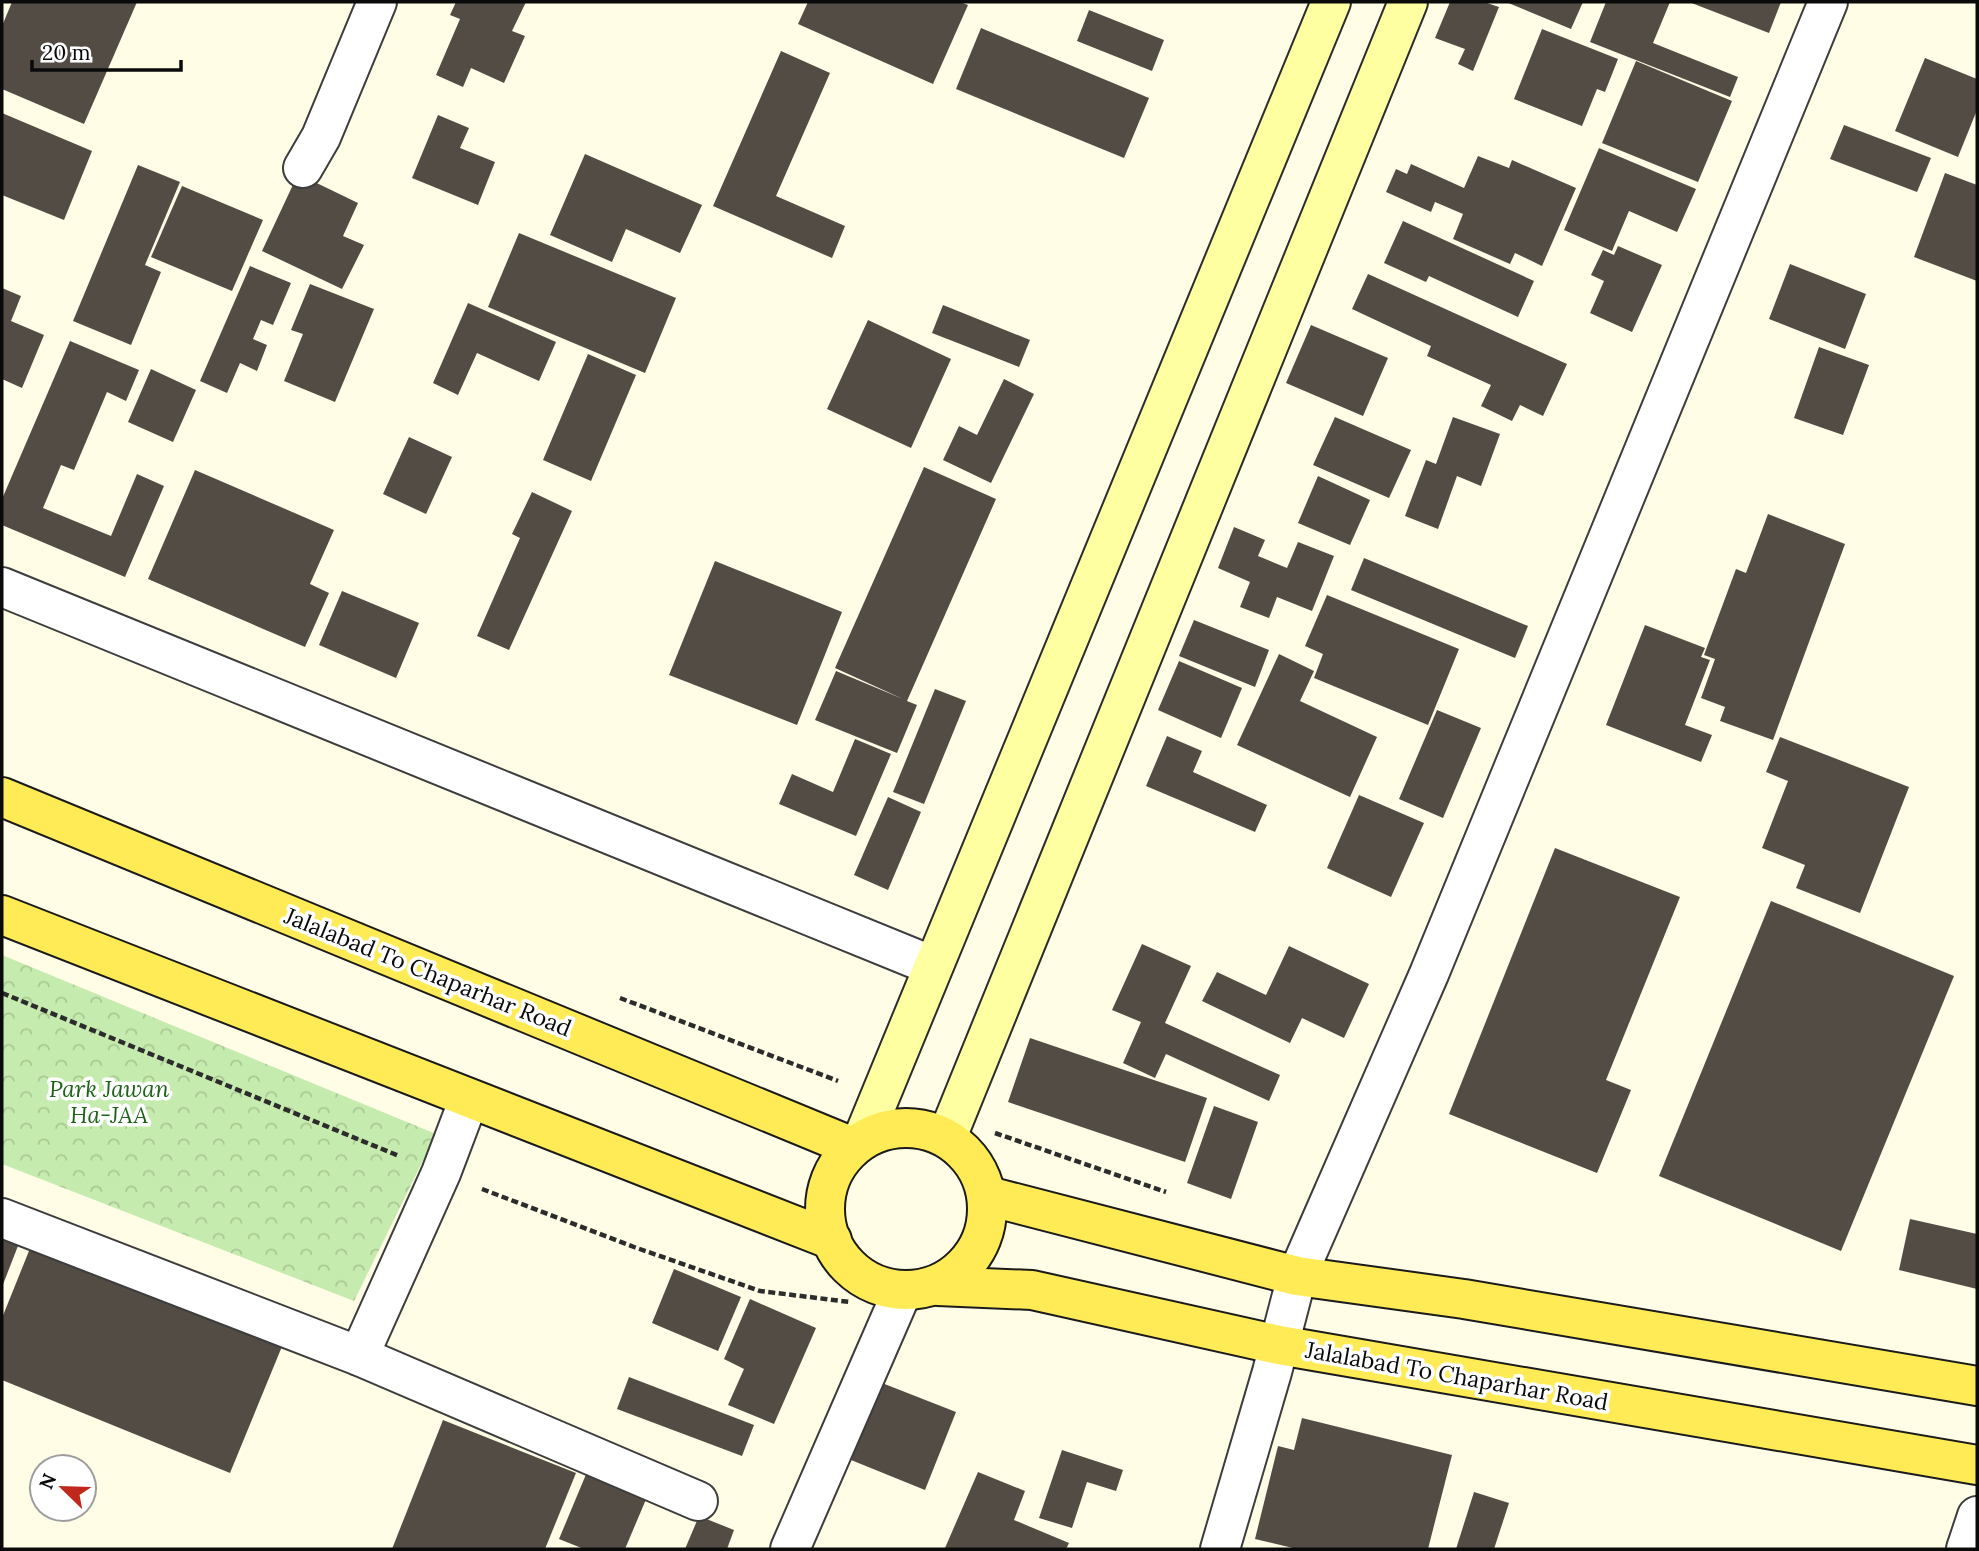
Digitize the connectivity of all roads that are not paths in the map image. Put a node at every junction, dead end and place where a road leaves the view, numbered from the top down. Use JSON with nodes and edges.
{"nodes":[{"id":1,"x":377,"y":2,"type":"edge"},
{"id":2,"x":1331,"y":2,"type":"edge"},
{"id":3,"x":1408,"y":2,"type":"edge"},
{"id":4,"x":1828,"y":2,"type":"edge"},
{"id":5,"x":303,"y":168,"type":"dead end"},
{"id":6,"x":2,"y":587,"type":"edge"},
{"id":7,"x":2,"y":797,"type":"edge"},
{"id":8,"x":2,"y":915,"type":"edge"},
{"id":9,"x":933,"y":966,"type":"junction"},
{"id":10,"x":469,"y":1099,"type":"junction"},
{"id":11,"x":950,"y":1128,"type":"junction"},
{"id":12,"x":858,"y":1142,"type":"junction"},
{"id":13,"x":988,"y":1195,"type":"junction"},
{"id":14,"x":2,"y":1218,"type":"edge"},
{"id":15,"x":832,"y":1240,"type":"junction"},
{"id":16,"x":1297,"y":1276,"type":"junction"},
{"id":17,"x":920,"y":1289,"type":"junction"},
{"id":18,"x":1279,"y":1345,"type":"junction"},
{"id":19,"x":359,"y":1356,"type":"junction"},
{"id":20,"x":1977,"y":1386,"type":"edge"},
{"id":21,"x":1977,"y":1465,"type":"edge"},
{"id":22,"x":698,"y":1501,"type":"dead end"},
{"id":23,"x":1977,"y":1516,"type":"edge"},
{"id":24,"x":790,"y":1549,"type":"edge"},
{"id":25,"x":1220,"y":1549,"type":"edge"},
{"id":26,"x":1966,"y":1549,"type":"edge"}],
"edges":[{"from":1,"to":5,"type":"street"},
{"from":2,"to":9,"type":"street"},
{"from":3,"to":11,"type":"street"},
{"from":4,"to":16,"type":"street"},
{"from":6,"to":9,"type":"street"},
{"from":7,"to":12,"type":"main road","name":"Jalalabad To Chaparhar Road"},
{"from":8,"to":10,"type":"main road"},
{"from":9,"to":12,"type":"street"},
{"from":10,"to":15,"type":"main road"},
{"from":10,"to":19,"type":"street"},
{"from":11,"to":12,"type":"main road"},
{"from":11,"to":13,"type":"main road"},
{"from":12,"to":15,"type":"main road"},
{"from":13,"to":16,"type":"main road"},
{"from":13,"to":17,"type":"main road"},
{"from":14,"to":19,"type":"street"},
{"from":15,"to":17,"type":"main road"},
{"from":16,"to":18,"type":"street"},
{"from":16,"to":20,"type":"main road"},
{"from":17,"to":18,"type":"main road","name":"Jalalabad To Chaparhar Road"},
{"from":17,"to":24,"type":"street"},
{"from":18,"to":21,"type":"main road","name":"Jalalabad To Chaparhar Road"},
{"from":18,"to":25,"type":"street"},
{"from":19,"to":22,"type":"street"},
{"from":23,"to":26,"type":"street"}]}
